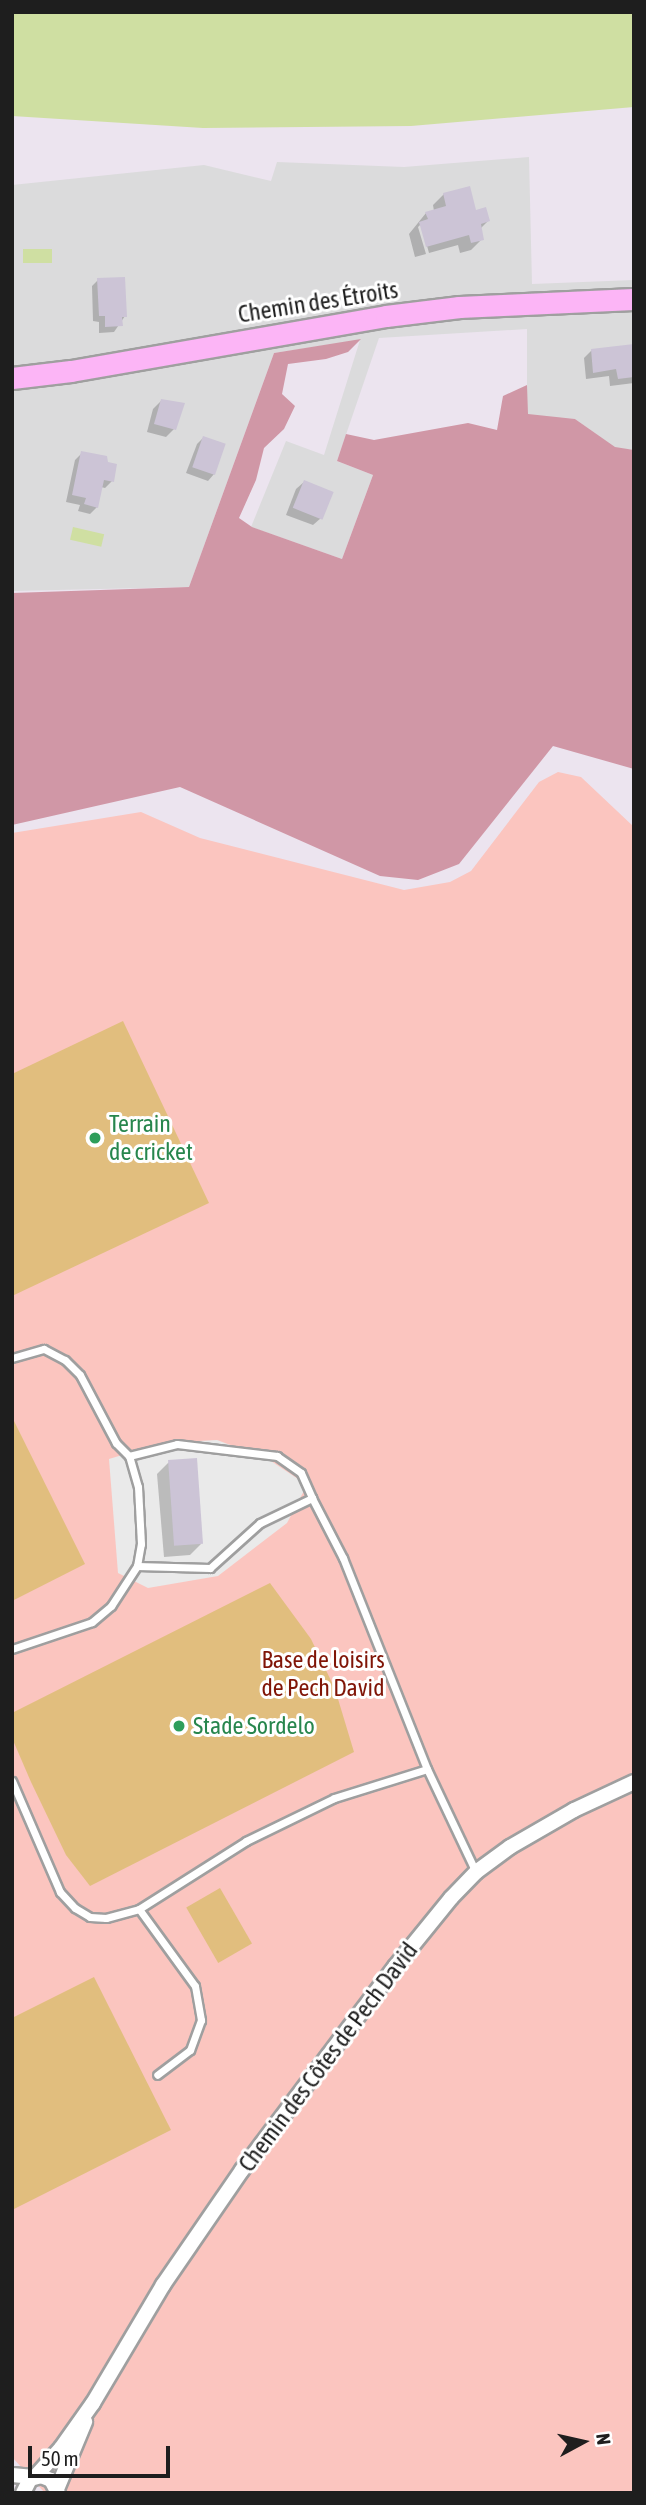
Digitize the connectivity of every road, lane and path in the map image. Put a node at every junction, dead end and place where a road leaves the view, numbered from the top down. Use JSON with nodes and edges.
{"nodes":[{"id":1,"x":634,"y":299,"type":"edge"},
{"id":2,"x":12,"y":378,"type":"edge"},
{"id":3,"x":12,"y":1358,"type":"edge"},
{"id":4,"x":129,"y":1456,"type":"junction"},
{"id":5,"x":312,"y":1497,"type":"junction"},
{"id":6,"x":137,"y":1566,"type":"junction"},
{"id":7,"x":12,"y":1649,"type":"edge"},
{"id":8,"x":427,"y":1769,"type":"junction"},
{"id":9,"x":12,"y":1781,"type":"edge"},
{"id":10,"x":634,"y":1783,"type":"edge"},
{"id":11,"x":476,"y":1872,"type":"junction"},
{"id":12,"x":139,"y":1909,"type":"junction"},
{"id":13,"x":157,"y":2075,"type":"dead end"},
{"id":14,"x":93,"y":2403,"type":"junction"},
{"id":15,"x":12,"y":2475,"type":"edge"},
{"id":16,"x":34,"y":2477,"type":"junction"},
{"id":17,"x":57,"y":2491,"type":"edge"},
{"id":18,"x":23,"y":2493,"type":"edge"}],
"edges":[{"from":1,"to":2,"type":"main road","name":"Chemin des Étroits"},
{"from":3,"to":4,"type":"lane"},
{"from":4,"to":5,"type":"lane"},
{"from":4,"to":6,"type":"lane"},
{"from":5,"to":6,"type":"lane"},
{"from":5,"to":8,"type":"lane"},
{"from":6,"to":7,"type":"lane"},
{"from":8,"to":11,"type":"lane"},
{"from":8,"to":12,"type":"lane"},
{"from":9,"to":12,"type":"lane"},
{"from":10,"to":11,"type":"street","name":"Chemin des Côtes de Pech David"},
{"from":11,"to":14,"type":"street","name":"Chemin des Côtes de Pech David"},
{"from":12,"to":13,"type":"lane"},
{"from":14,"to":16,"type":"street","name":"Chemin des Côtes de Pech David"},
{"from":14,"to":17,"type":"street","name":"Chemin des Côtes de Pech David"},
{"from":15,"to":16,"type":"street"},
{"from":16,"to":17,"type":"street"},
{"from":16,"to":18,"type":"street","name":"Chemin des Côtes de Pech David"}]}
